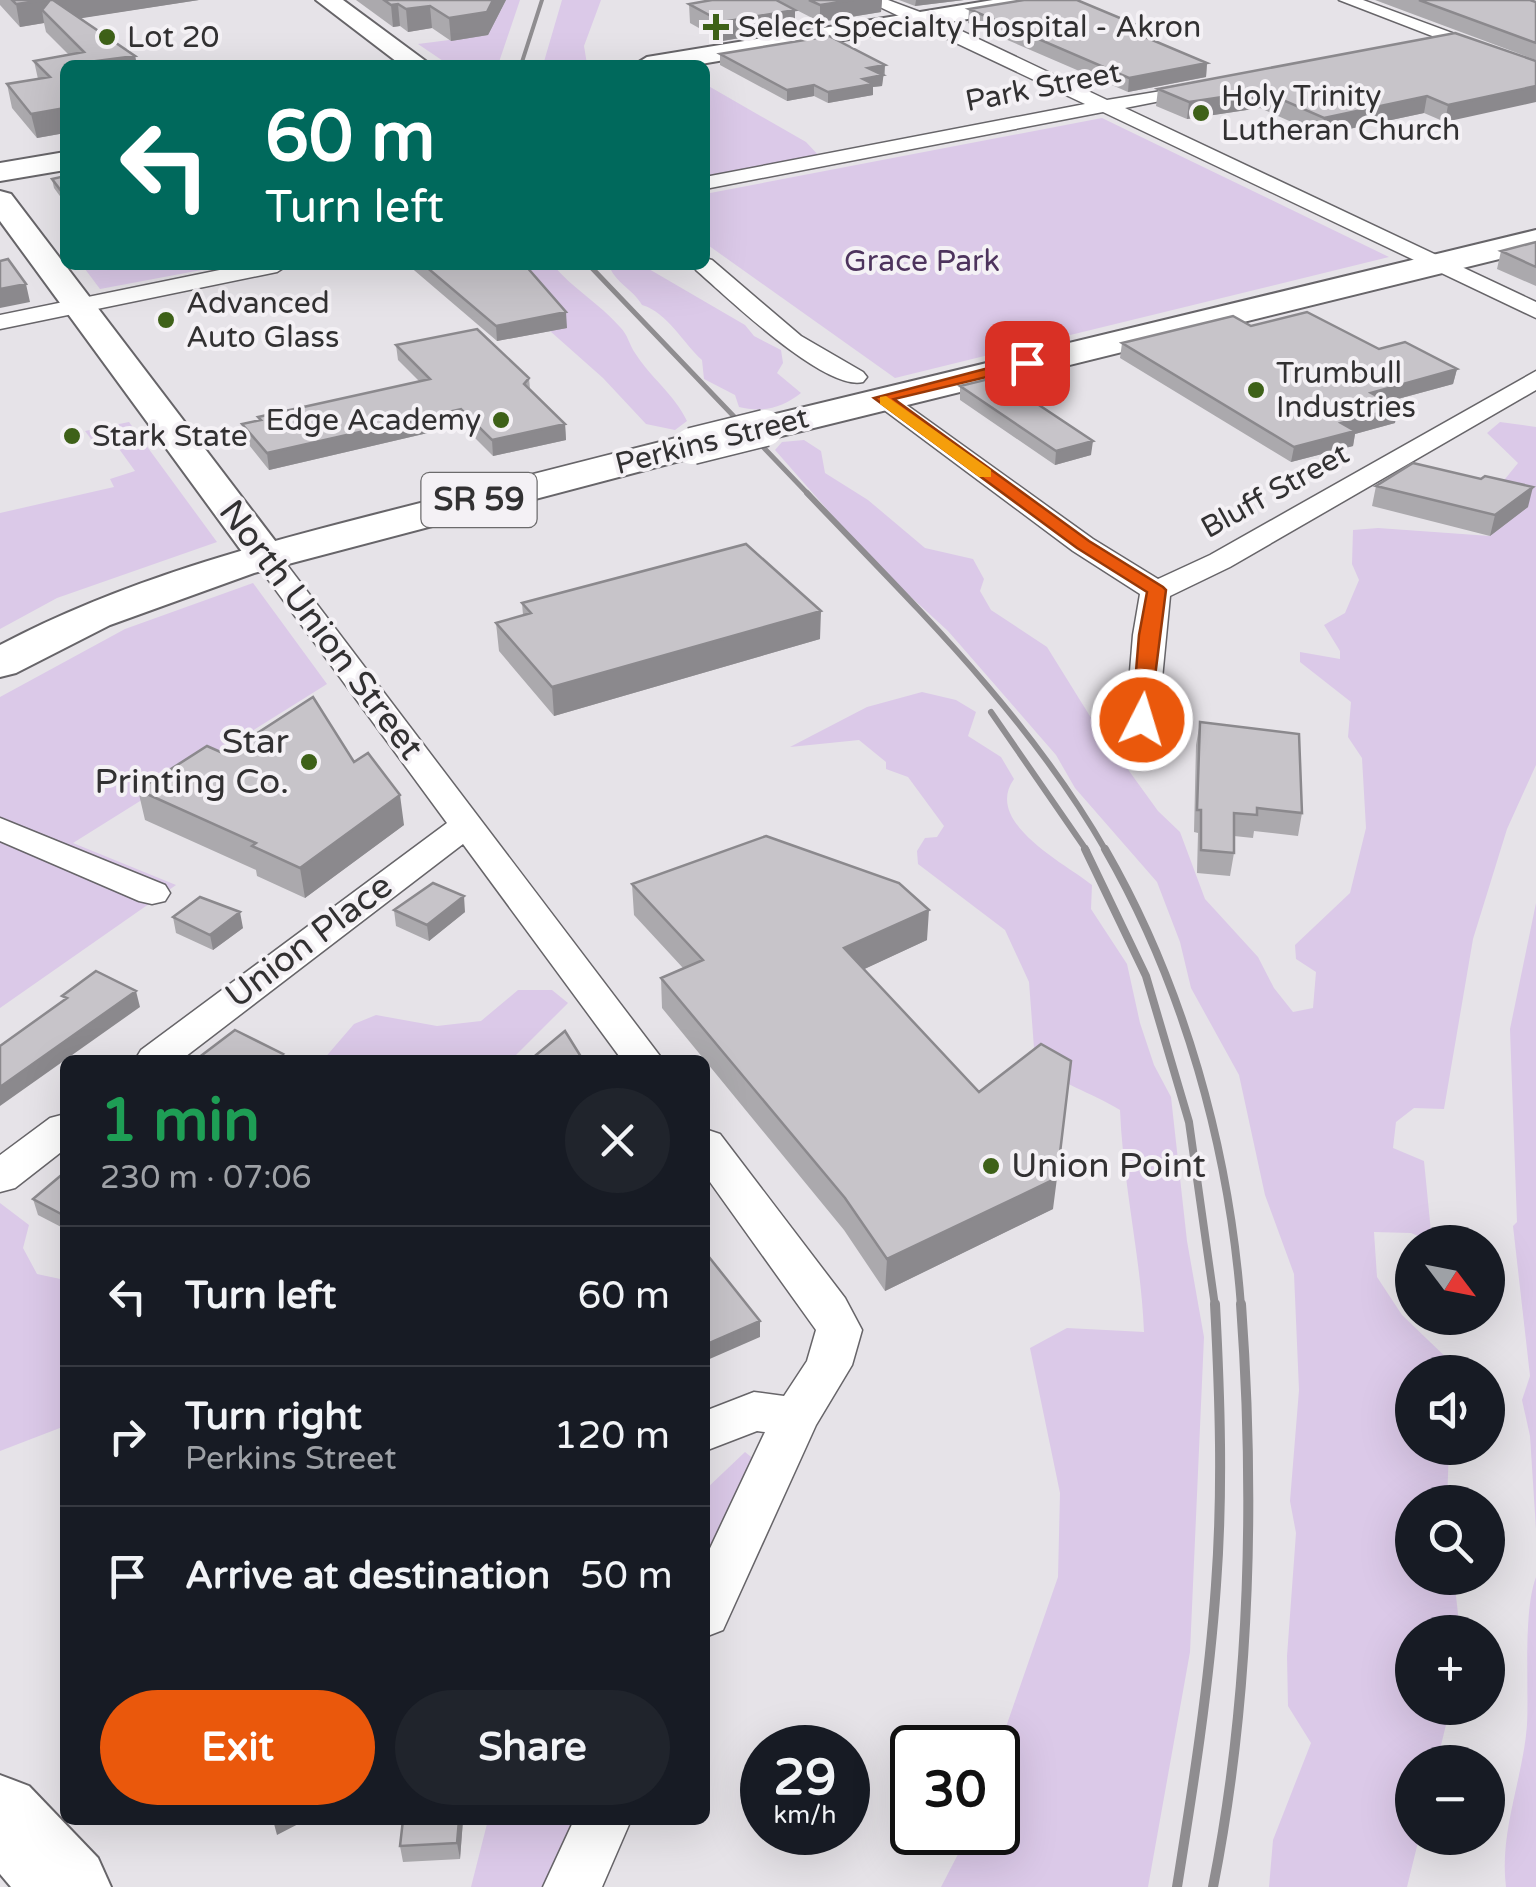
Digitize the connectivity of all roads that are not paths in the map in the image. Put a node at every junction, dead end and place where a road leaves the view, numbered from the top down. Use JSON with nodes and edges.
{"nodes":[{"id":1,"x":328,"y":0,"type":"edge"},
{"id":2,"x":873,"y":0,"type":"edge"},
{"id":3,"x":899,"y":0,"type":"edge"},
{"id":4,"x":1038,"y":0,"type":"edge"},
{"id":5,"x":1347,"y":0,"type":"edge"},
{"id":6,"x":922,"y":19,"type":"junction"},
{"id":7,"x":1452,"y":40,"type":"junction"},
{"id":8,"x":1419,"y":46,"type":"edge"},
{"id":9,"x":411,"y":60,"type":"edge"},
{"id":10,"x":677,"y":60,"type":"edge"},
{"id":11,"x":1536,"y":70,"type":"edge"},
{"id":12,"x":1226,"y":82,"type":"edge"},
{"id":13,"x":1105,"y":106,"type":"junction"},
{"id":14,"x":60,"y":162,"type":"edge"},
{"id":15,"x":0,"y":172,"type":"edge"},
{"id":16,"x":710,"y":181,"type":"edge"},
{"id":17,"x":0,"y":200,"type":"edge"},
{"id":18,"x":1536,"y":240,"type":"edge"},
{"id":19,"x":1439,"y":264,"type":"junction"},
{"id":20,"x":252,"y":270,"type":"edge"},
{"id":21,"x":710,"y":270,"type":"edge"},
{"id":22,"x":78,"y":305,"type":"junction"},
{"id":23,"x":1536,"y":311,"type":"edge"},
{"id":24,"x":0,"y":322,"type":"edge"},
{"id":25,"x":1536,"y":379,"type":"edge"},
{"id":26,"x":868,"y":387,"type":"junction"},
{"id":27,"x":265,"y":554,"type":"junction"},
{"id":28,"x":1156,"y":590,"type":"junction"},
{"id":29,"x":0,"y":663,"type":"edge"},
{"id":30,"x":1142,"y":720,"type":"dead end"},
{"id":31,"x":466,"y":826,"type":"junction"},
{"id":32,"x":0,"y":828,"type":"edge"},
{"id":33,"x":152,"y":893,"type":"dead end"},
{"id":34,"x":161,"y":1055,"type":"edge"},
{"id":35,"x":639,"y":1055,"type":"edge"},
{"id":36,"x":60,"y":1132,"type":"edge"},
{"id":37,"x":710,"y":1151,"type":"edge"},
{"id":38,"x":0,"y":1177,"type":"edge"},
{"id":39,"x":796,"y":1417,"type":"junction"},
{"id":40,"x":710,"y":1430,"type":"edge"},
{"id":41,"x":710,"y":1603,"type":"edge"},
{"id":42,"x":0,"y":1814,"type":"edge"},
{"id":43,"x":601,"y":1825,"type":"edge"},
{"id":44,"x":68,"y":1887,"type":"edge"},
{"id":45,"x":572,"y":1887,"type":"edge"}],
"edges":[{"from":1,"to":9,"type":"street"},
{"from":2,"to":6,"type":"street"},
{"from":3,"to":6,"type":"street"},
{"from":4,"to":6,"type":"main road"},
{"from":5,"to":7,"type":"street"},
{"from":6,"to":10,"type":"main road"},
{"from":6,"to":13,"type":"street"},
{"from":7,"to":8,"type":"street"},
{"from":7,"to":11,"type":"street"},
{"from":12,"to":13,"type":"street","name":"Park Street"},
{"from":13,"to":16,"type":"street","name":"Park Street"},
{"from":13,"to":19,"type":"street"},
{"from":14,"to":15,"type":"main road"},
{"from":17,"to":22,"type":"street","name":"North Union Street"},
{"from":18,"to":19,"type":"main road","number":"SR 59"},
{"from":19,"to":23,"type":"street"},
{"from":19,"to":26,"type":"main road","name":"Perkins Street","number":"SR 59"},
{"from":20,"to":22,"type":"street"},
{"from":21,"to":26,"type":"street"},
{"from":22,"to":24,"type":"street"},
{"from":22,"to":27,"type":"street","name":"North Union Street"},
{"from":25,"to":28,"type":"street","name":"Bluff Street"},
{"from":26,"to":27,"type":"main road","name":"Perkins Street","number":"SR 59","bridge":true},
{"from":26,"to":28,"type":"street"},
{"from":27,"to":29,"type":"main road","name":"Perkins Street","number":"SR 59"},
{"from":27,"to":31,"type":"street","name":"North Union Street"},
{"from":28,"to":30,"type":"street"},
{"from":31,"to":34,"type":"street","name":"Union Place"},
{"from":31,"to":35,"type":"street","name":"North Union Street"},
{"from":32,"to":33,"type":"street"},
{"from":36,"to":38,"type":"street"},
{"from":37,"to":39,"type":"street"},
{"from":39,"to":40,"type":"street"},
{"from":39,"to":41,"type":"street"},
{"from":42,"to":44,"type":"main road"},
{"from":43,"to":45,"type":"street"}]}
